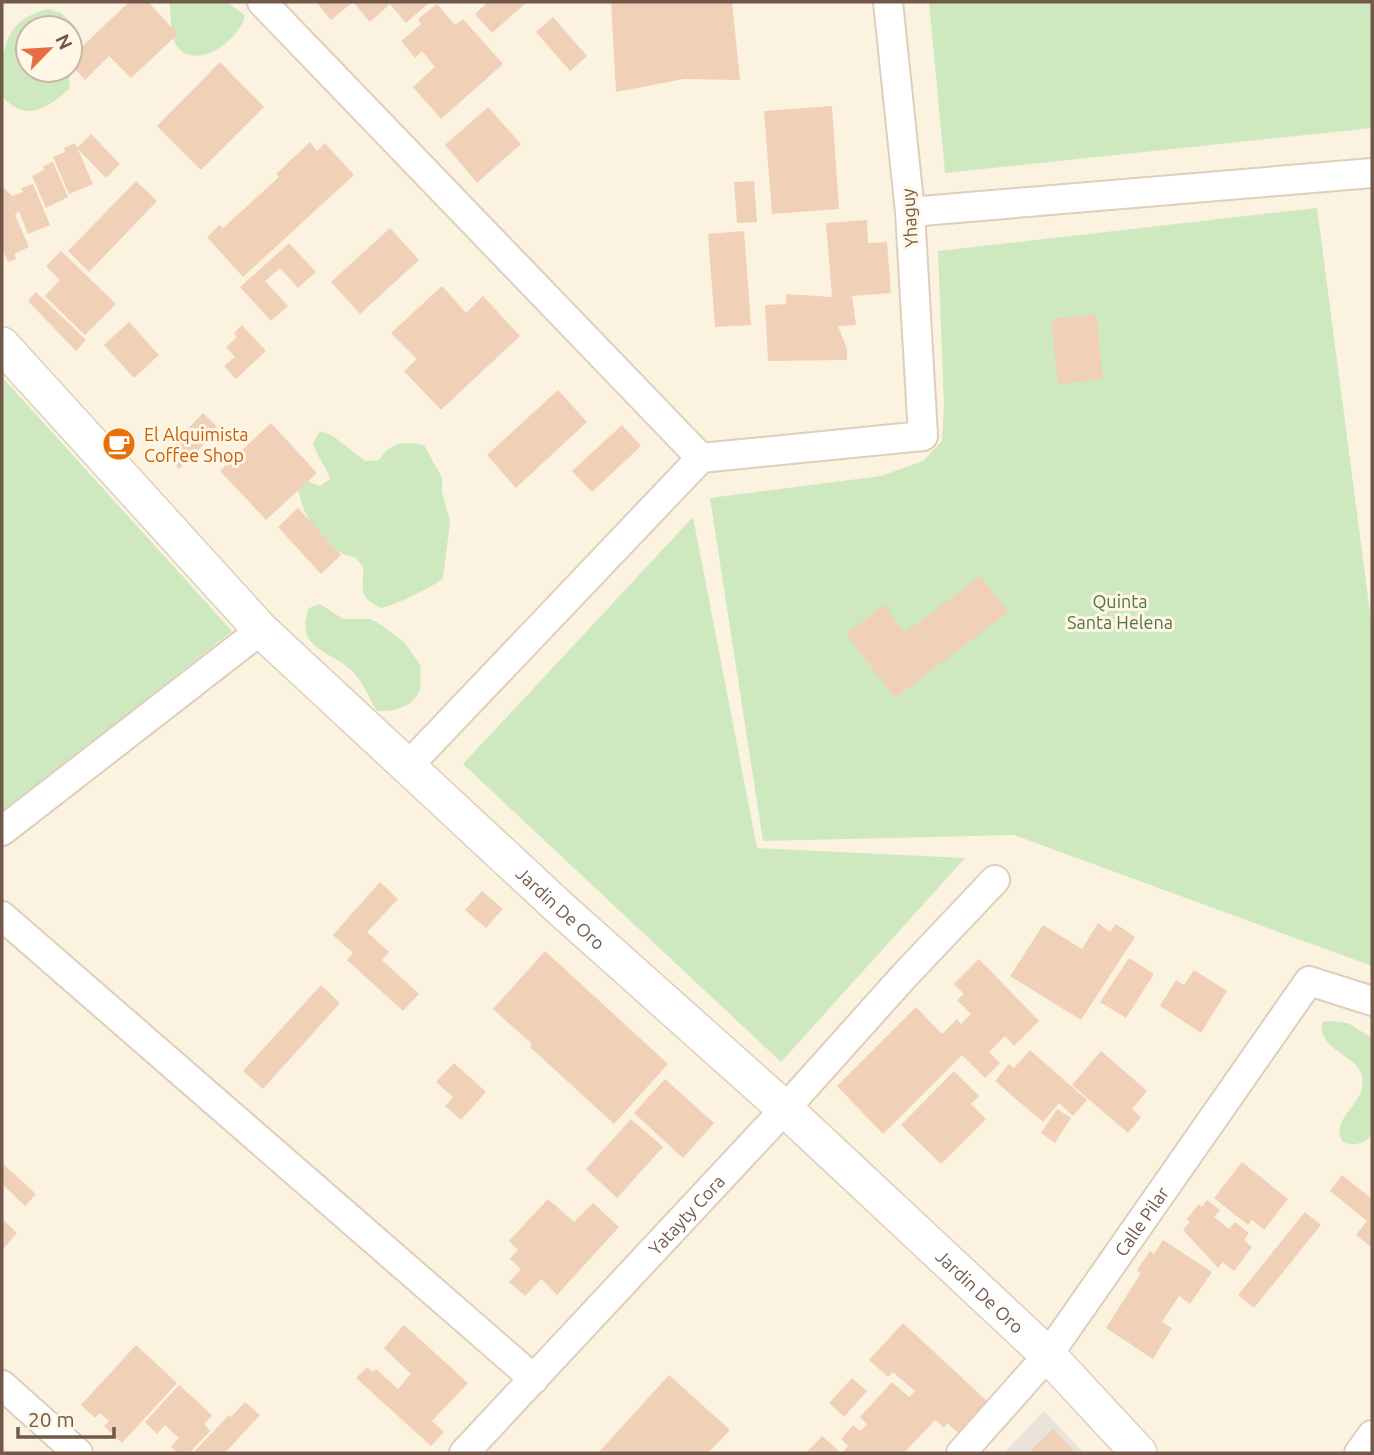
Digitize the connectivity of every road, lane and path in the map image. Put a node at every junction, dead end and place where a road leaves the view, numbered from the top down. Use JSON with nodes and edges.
{"nodes":[{"id":1,"x":262,"y":2,"type":"edge"},
{"id":2,"x":888,"y":2,"type":"edge"},
{"id":3,"x":1372,"y":173,"type":"edge"},
{"id":4,"x":910,"y":212,"type":"junction"},
{"id":5,"x":2,"y":345,"type":"edge"},
{"id":6,"x":701,"y":458,"type":"junction"},
{"id":7,"x":261,"y":630,"type":"junction"},
{"id":8,"x":407,"y":767,"type":"junction"},
{"id":9,"x":2,"y":831,"type":"edge"},
{"id":10,"x":995,"y":880,"type":"dead end"},
{"id":11,"x":2,"y":916,"type":"edge"},
{"id":12,"x":1372,"y":1001,"type":"edge"},
{"id":13,"x":785,"y":1109,"type":"junction"},
{"id":14,"x":1048,"y":1355,"type":"junction"},
{"id":15,"x":534,"y":1379,"type":"junction"},
{"id":16,"x":2,"y":1385,"type":"edge"},
{"id":17,"x":1372,"y":1435,"type":"edge"},
{"id":18,"x":78,"y":1453,"type":"edge"},
{"id":19,"x":464,"y":1453,"type":"edge"},
{"id":20,"x":961,"y":1453,"type":"edge"},
{"id":21,"x":1139,"y":1453,"type":"edge"},
{"id":22,"x":1359,"y":1453,"type":"edge"}],
"edges":[{"from":1,"to":6,"type":"street"},
{"from":2,"to":4,"type":"street","name":"Yhaguy"},
{"from":3,"to":4,"type":"street"},
{"from":4,"to":6,"type":"street","name":"Yhaguy"},
{"from":5,"to":7,"type":"street","name":"Jardin De Oro"},
{"from":6,"to":8,"type":"street"},
{"from":7,"to":8,"type":"street","name":"Jardin De Oro"},
{"from":7,"to":9,"type":"street"},
{"from":8,"to":13,"type":"street","name":"Jardin De Oro"},
{"from":10,"to":13,"type":"street","name":"Yatayty Cora"},
{"from":11,"to":15,"type":"street"},
{"from":12,"to":14,"type":"street","name":"Calle Pilar"},
{"from":13,"to":14,"type":"street","name":"Jardin De Oro"},
{"from":13,"to":15,"type":"street","name":"Yatayty Cora"},
{"from":14,"to":20,"type":"street","name":"Calle Pilar"},
{"from":14,"to":21,"type":"street","name":"Jardin De Oro"},
{"from":15,"to":19,"type":"street","name":"Yatayty Cora"},
{"from":16,"to":18,"type":"street"},
{"from":17,"to":22,"type":"street"}]}
